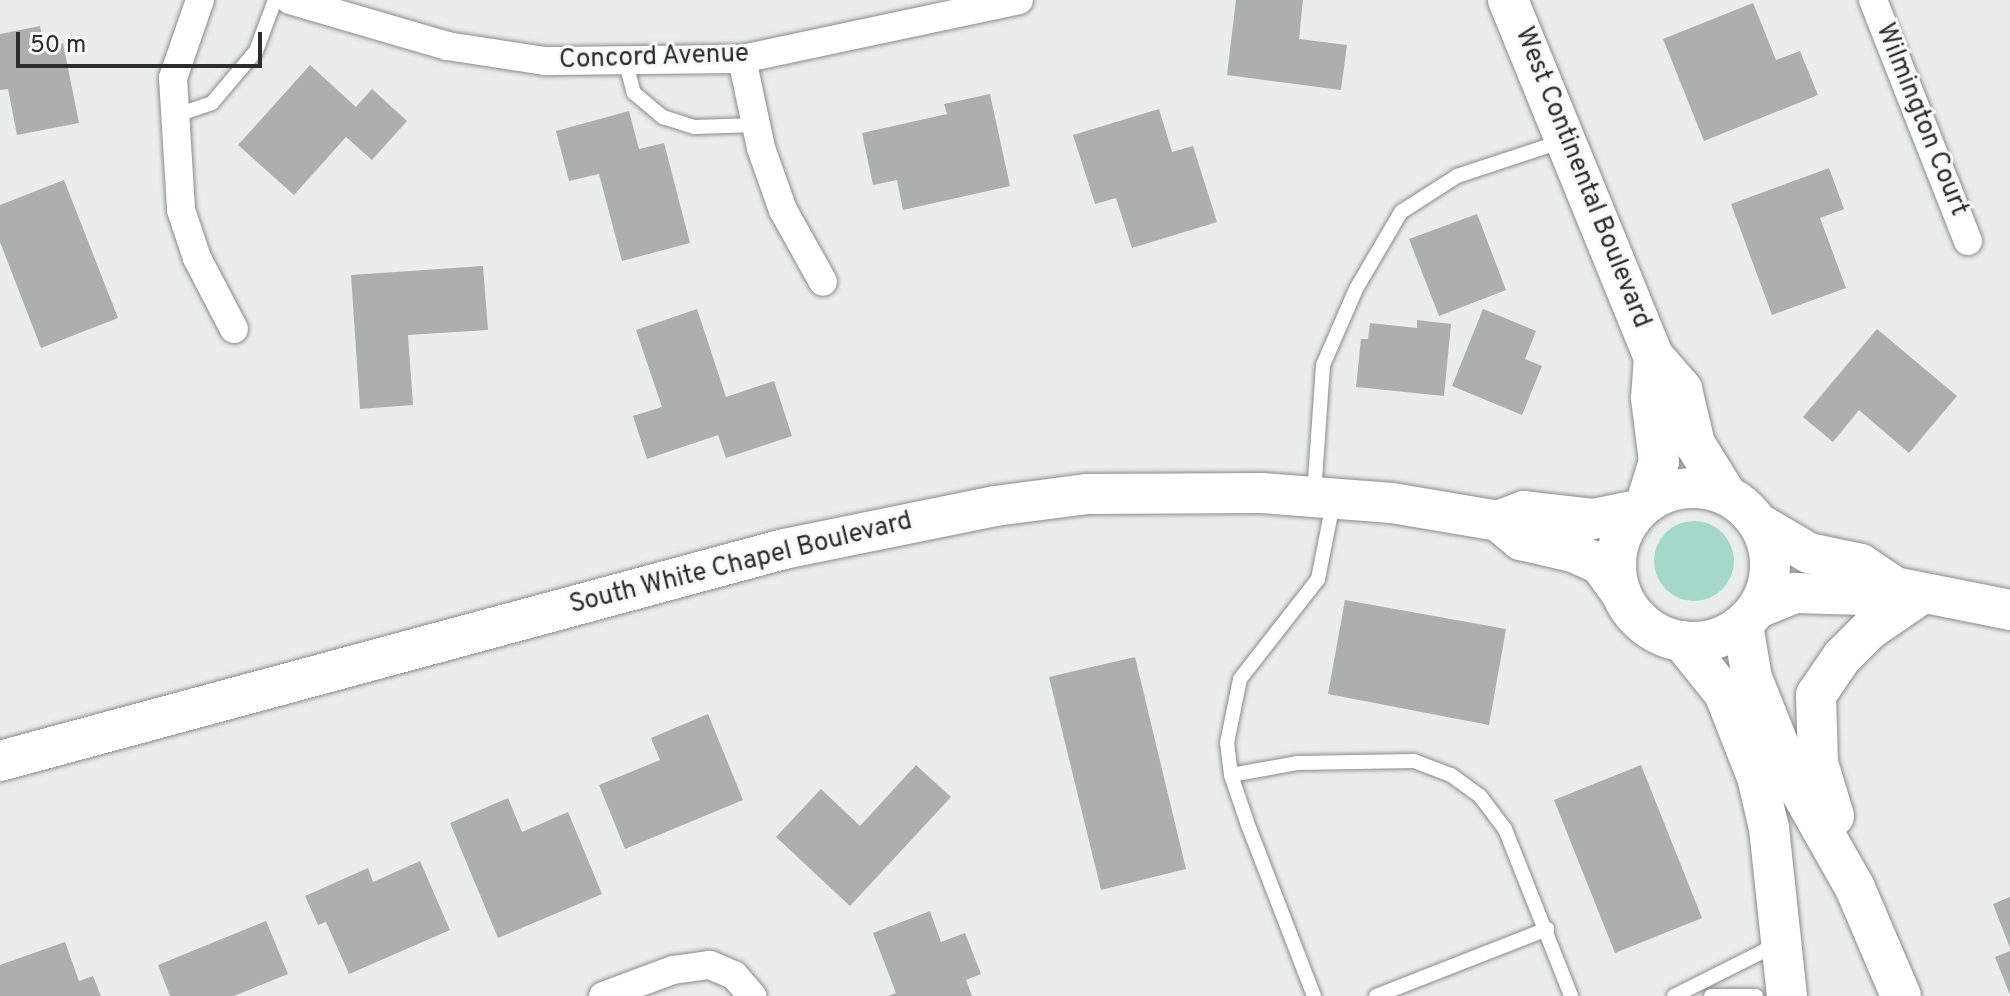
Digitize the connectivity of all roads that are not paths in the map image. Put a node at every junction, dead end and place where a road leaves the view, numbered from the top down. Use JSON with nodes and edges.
{"nodes":[{"id":1,"x":200,"y":0,"type":"edge"},
{"id":2,"x":275,"y":0,"type":"edge"},
{"id":3,"x":290,"y":0,"type":"edge"},
{"id":4,"x":1019,"y":0,"type":"edge"},
{"id":5,"x":1508,"y":0,"type":"edge"},
{"id":6,"x":1873,"y":0,"type":"edge"},
{"id":7,"x":742,"y":59,"type":"junction"},
{"id":8,"x":625,"y":60,"type":"junction"},
{"id":9,"x":172,"y":117,"type":"junction"},
{"id":10,"x":756,"y":125,"type":"junction"},
{"id":11,"x":1567,"y":139,"type":"junction"},
{"id":12,"x":1968,"y":241,"type":"dead end"},
{"id":13,"x":823,"y":282,"type":"dead end"},
{"id":14,"x":234,"y":329,"type":"dead end"},
{"id":15,"x":1654,"y":357,"type":"junction"},
{"id":16,"x":1726,"y":494,"type":"junction"},
{"id":17,"x":1324,"y":498,"type":"junction"},
{"id":18,"x":1642,"y":507,"type":"junction"},
{"id":19,"x":1498,"y":521,"type":"junction"},
{"id":20,"x":1758,"y":523,"type":"junction"},
{"id":21,"x":1909,"y":590,"type":"junction"},
{"id":22,"x":1621,"y":593,"type":"junction"},
{"id":23,"x":2010,"y":610,"type":"edge"},
{"id":24,"x":1750,"y":616,"type":"junction"},
{"id":25,"x":1682,"y":641,"type":"junction"},
{"id":26,"x":0,"y":761,"type":"edge"},
{"id":27,"x":1231,"y":775,"type":"junction"},
{"id":28,"x":1855,"y":888,"type":"junction"},
{"id":29,"x":1547,"y":929,"type":"junction"},
{"id":30,"x":1778,"y":936,"type":"junction"},
{"id":31,"x":603,"y":996,"type":"edge"},
{"id":32,"x":752,"y":996,"type":"edge"},
{"id":33,"x":1314,"y":996,"type":"edge"},
{"id":34,"x":1376,"y":996,"type":"edge"},
{"id":35,"x":1571,"y":996,"type":"edge"},
{"id":36,"x":1674,"y":996,"type":"edge"},
{"id":37,"x":1711,"y":996,"type":"edge"},
{"id":38,"x":1756,"y":996,"type":"edge"},
{"id":39,"x":1787,"y":996,"type":"edge"},
{"id":40,"x":1901,"y":996,"type":"edge"}],
"edges":[{"from":1,"to":9,"type":"street"},
{"from":2,"to":9,"type":"lane"},
{"from":3,"to":8,"type":"street","name":"Concord Avenue"},
{"from":4,"to":7,"type":"street","name":"Concord Avenue"},
{"from":5,"to":11,"type":"main road","name":"West Continental Boulevard"},
{"from":6,"to":12,"type":"street","name":"Wilmington Court"},
{"from":7,"to":8,"type":"street","name":"Concord Avenue"},
{"from":7,"to":10,"type":"street"},
{"from":8,"to":10,"type":"lane"},
{"from":9,"to":14,"type":"street"},
{"from":10,"to":13,"type":"street"},
{"from":11,"to":15,"type":"main road","name":"West Continental Boulevard"},
{"from":11,"to":17,"type":"lane"},
{"from":15,"to":16,"type":"main road","name":"West Continental Boulevard"},
{"from":15,"to":18,"type":"main road","name":"West Continental Boulevard"},
{"from":16,"to":18,"type":"main road"},
{"from":16,"to":20,"type":"main road"},
{"from":17,"to":19,"type":"main road","name":"South White Chapel Boulevard"},
{"from":17,"to":26,"type":"main road","name":"South White Chapel Boulevard"},
{"from":17,"to":27,"type":"lane"},
{"from":18,"to":19,"type":"main road","name":"South White Chapel Boulevard"},
{"from":18,"to":22,"type":"main road"},
{"from":19,"to":22,"type":"main road","name":"South White Chapel Boulevard"},
{"from":20,"to":21,"type":"main road"},
{"from":20,"to":24,"type":"main road"},
{"from":21,"to":23,"type":"main road"},
{"from":21,"to":24,"type":"main road"},
{"from":21,"to":28,"type":"main road"},
{"from":22,"to":25,"type":"main road"},
{"from":24,"to":25,"type":"main road"},
{"from":24,"to":28,"type":"main road"},
{"from":25,"to":30,"type":"main road"},
{"from":27,"to":29,"type":"lane"},
{"from":27,"to":33,"type":"lane"},
{"from":28,"to":40,"type":"main road"},
{"from":29,"to":34,"type":"lane"},
{"from":29,"to":35,"type":"lane"},
{"from":30,"to":36,"type":"lane"},
{"from":30,"to":39,"type":"main road"},
{"from":31,"to":32,"type":"street"},
{"from":37,"to":38,"type":"lane"}]}
